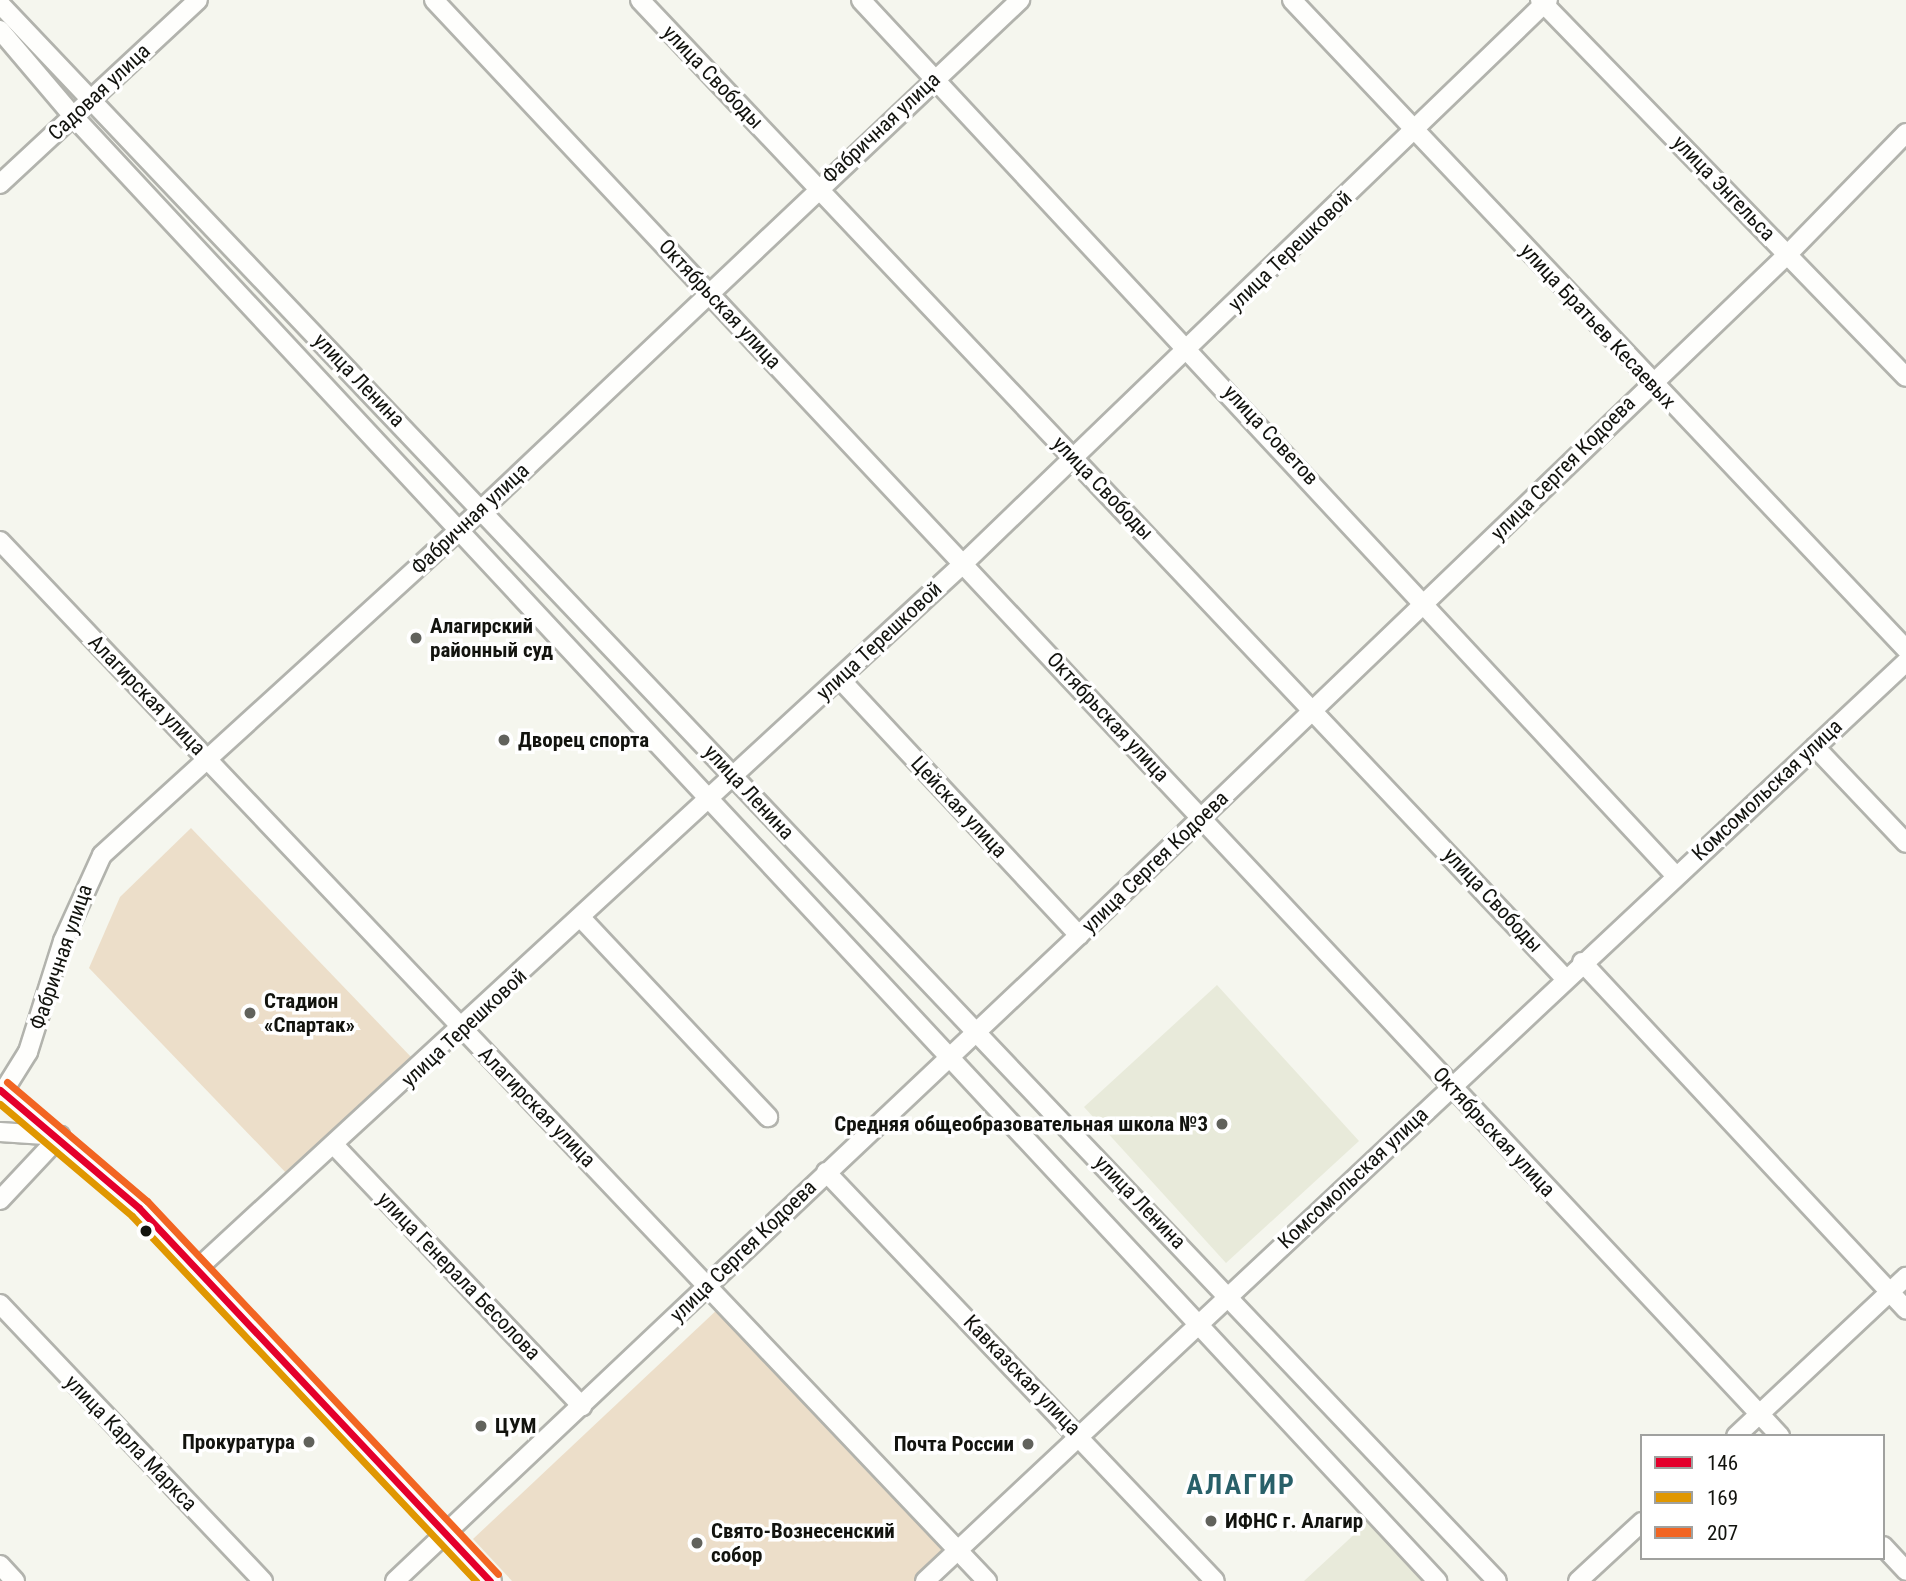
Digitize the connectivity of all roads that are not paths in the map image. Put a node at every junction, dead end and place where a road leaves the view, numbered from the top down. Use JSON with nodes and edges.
{"nodes":[{"id":1,"x":198,"y":0,"type":"edge"},
{"id":2,"x":434,"y":0,"type":"edge"},
{"id":3,"x":640,"y":0,"type":"edge"},
{"id":4,"x":861,"y":0,"type":"edge"},
{"id":5,"x":1020,"y":0,"type":"edge"},
{"id":6,"x":1293,"y":0,"type":"edge"},
{"id":7,"x":1544,"y":1,"type":"edge"},
{"id":8,"x":0,"y":4,"type":"edge"},
{"id":9,"x":0,"y":30,"type":"edge"},
{"id":10,"x":934,"y":78,"type":"junction"},
{"id":11,"x":90,"y":100,"type":"junction"},
{"id":12,"x":73,"y":116,"type":"junction"},
{"id":13,"x":1416,"y":129,"type":"junction"},
{"id":14,"x":1906,"y":133,"type":"edge"},
{"id":15,"x":0,"y":184,"type":"edge"},
{"id":16,"x":818,"y":187,"type":"junction"},
{"id":17,"x":1788,"y":254,"type":"junction"},
{"id":18,"x":708,"y":290,"type":"junction"},
{"id":19,"x":1190,"y":347,"type":"junction"},
{"id":20,"x":1906,"y":377,"type":"edge"},
{"id":21,"x":1650,"y":382,"type":"junction"},
{"id":22,"x":1074,"y":458,"type":"junction"},
{"id":23,"x":482,"y":509,"type":"junction"},
{"id":24,"x":459,"y":530,"type":"junction"},
{"id":25,"x":0,"y":541,"type":"edge"},
{"id":26,"x":964,"y":563,"type":"junction"},
{"id":27,"x":1426,"y":603,"type":"junction"},
{"id":28,"x":1906,"y":649,"type":"edge"},
{"id":29,"x":1906,"y":662,"type":"edge"},
{"id":30,"x":839,"y":678,"type":"junction"},
{"id":31,"x":1314,"y":709,"type":"junction"},
{"id":32,"x":1815,"y":747,"type":"junction"},
{"id":33,"x":207,"y":758,"type":"junction"},
{"id":34,"x":734,"y":775,"type":"junction"},
{"id":35,"x":710,"y":797,"type":"junction"},
{"id":36,"x":1202,"y":818,"type":"junction"},
{"id":37,"x":1906,"y":843,"type":"edge"},
{"id":38,"x":1675,"y":875,"type":"junction"},
{"id":39,"x":582,"y":919,"type":"junction"},
{"id":40,"x":1079,"y":935,"type":"junction"},
{"id":41,"x":1583,"y":962,"type":"junction"},
{"id":42,"x":1565,"y":978,"type":"junction"},
{"id":43,"x":463,"y":1030,"type":"junction"},
{"id":44,"x":977,"y":1032,"type":"junction"},
{"id":45,"x":951,"y":1056,"type":"junction"},
{"id":46,"x":1451,"y":1086,"type":"junction"},
{"id":47,"x":1,"y":1091,"type":"edge"},
{"id":48,"x":768,"y":1117,"type":"dead end"},
{"id":49,"x":0,"y":1132,"type":"edge"},
{"id":50,"x":60,"y":1136,"type":"junction"},
{"id":51,"x":335,"y":1146,"type":"junction"},
{"id":52,"x":826,"y":1172,"type":"junction"},
{"id":53,"x":0,"y":1200,"type":"edge"},
{"id":54,"x":197,"y":1269,"type":"junction"},
{"id":55,"x":1906,"y":1277,"type":"edge"},
{"id":56,"x":708,"y":1284,"type":"junction"},
{"id":57,"x":1890,"y":1292,"type":"junction"},
{"id":58,"x":1229,"y":1295,"type":"junction"},
{"id":59,"x":0,"y":1304,"type":"edge"},
{"id":60,"x":1906,"y":1308,"type":"edge"},
{"id":61,"x":1201,"y":1321,"type":"junction"},
{"id":62,"x":582,"y":1406,"type":"junction"},
{"id":63,"x":1760,"y":1413,"type":"junction"},
{"id":64,"x":1079,"y":1433,"type":"junction"},
{"id":65,"x":1738,"y":1434,"type":"edge"},
{"id":66,"x":1778,"y":1434,"type":"edge"},
{"id":67,"x":1640,"y":1524,"type":"edge"},
{"id":68,"x":445,"y":1534,"type":"junction"},
{"id":69,"x":1885,"y":1548,"type":"edge"},
{"id":70,"x":958,"y":1549,"type":"junction"},
{"id":71,"x":0,"y":1565,"type":"edge"},
{"id":72,"x":1906,"y":1571,"type":"edge"},
{"id":73,"x":15,"y":1581,"type":"edge"},
{"id":74,"x":263,"y":1581,"type":"edge"},
{"id":75,"x":395,"y":1581,"type":"edge"},
{"id":76,"x":490,"y":1581,"type":"edge"},
{"id":77,"x":925,"y":1581,"type":"edge"},
{"id":78,"x":987,"y":1581,"type":"edge"},
{"id":79,"x":1215,"y":1581,"type":"edge"},
{"id":80,"x":1437,"y":1581,"type":"edge"},
{"id":81,"x":1497,"y":1581,"type":"edge"},
{"id":82,"x":1578,"y":1581,"type":"edge"}],
"edges":[{"from":1,"to":11,"type":"street","name":"Садовая улица"},
{"from":2,"to":18,"type":"street","name":"Октябрьская улица"},
{"from":3,"to":16,"type":"street","name":"улица Свободы"},
{"from":4,"to":10,"type":"street","name":"улица Советов"},
{"from":5,"to":10,"type":"street","name":"Фабричная улица"},
{"from":6,"to":13,"type":"street","name":"улица Братьев Кесаевых"},
{"from":7,"to":13,"type":"street","name":"улица Терешковой"},
{"from":7,"to":17,"type":"street","name":"улица Энгельса"},
{"from":8,"to":11,"type":"street","name":"улица Ленина"},
{"from":9,"to":12,"type":"street","name":"улица Ленина"},
{"from":10,"to":16,"type":"street","name":"Фабричная улица"},
{"from":10,"to":19,"type":"street","name":"улица Советов"},
{"from":11,"to":12,"type":"street","name":"Садовая улица"},
{"from":11,"to":23,"type":"street","name":"улица Ленина"},
{"from":12,"to":15,"type":"street","name":"Садовая улица"},
{"from":12,"to":24,"type":"street","name":"улица Ленина"},
{"from":13,"to":19,"type":"street","name":"улица Терешковой"},
{"from":13,"to":21,"type":"street","name":"улица Братьев Кесаевых"},
{"from":14,"to":17,"type":"street","name":"улица Сергея Кодоева"},
{"from":16,"to":18,"type":"street","name":"Фабричная улица"},
{"from":16,"to":22,"type":"street","name":"улица Свободы"},
{"from":17,"to":20,"type":"street","name":"улица Энгельса"},
{"from":17,"to":21,"type":"street","name":"улица Сергея Кодоева"},
{"from":18,"to":23,"type":"street","name":"Фабричная улица"},
{"from":18,"to":26,"type":"street","name":"Октябрьская улица"},
{"from":19,"to":22,"type":"street","name":"улица Терешковой"},
{"from":19,"to":27,"type":"street","name":"улица Советов"},
{"from":21,"to":27,"type":"street","name":"улица Сергея Кодоева"},
{"from":21,"to":28,"type":"street","name":"улица Братьев Кесаевых"},
{"from":22,"to":26,"type":"street","name":"улица Терешковой"},
{"from":22,"to":31,"type":"street","name":"улица Свободы"},
{"from":23,"to":24,"type":"street","name":"Фабричная улица"},
{"from":23,"to":34,"type":"street","name":"улица Ленина"},
{"from":24,"to":33,"type":"street","name":"Фабричная улица"},
{"from":24,"to":35,"type":"street","name":"улица Ленина"},
{"from":25,"to":33,"type":"street","name":"Алагирская улица"},
{"from":26,"to":30,"type":"street","name":"улица Терешковой"},
{"from":26,"to":36,"type":"street","name":"Октябрьская улица"},
{"from":27,"to":31,"type":"street","name":"улица Сергея Кодоева"},
{"from":27,"to":38,"type":"street","name":"улица Советов"},
{"from":29,"to":32,"type":"street","name":"Комсомольская улица"},
{"from":30,"to":34,"type":"street","name":"улица Терешковой"},
{"from":30,"to":40,"type":"street","name":"Цейская улица"},
{"from":31,"to":36,"type":"street","name":"улица Сергея Кодоева"},
{"from":31,"to":42,"type":"street","name":"улица Свободы"},
{"from":32,"to":37,"type":"street"},
{"from":32,"to":38,"type":"street","name":"Комсомольская улица"},
{"from":33,"to":43,"type":"street","name":"Алагирская улица"},
{"from":33,"to":47,"type":"street","name":"Фабричная улица"},
{"from":34,"to":35,"type":"street","name":"улица Терешковой"},
{"from":34,"to":44,"type":"street","name":"улица Ленина"},
{"from":35,"to":39,"type":"street","name":"улица Терешковой"},
{"from":35,"to":45,"type":"street","name":"улица Ленина"},
{"from":36,"to":40,"type":"street","name":"улица Сергея Кодоева"},
{"from":36,"to":46,"type":"street","name":"Октябрьская улица"},
{"from":38,"to":41,"type":"street","name":"Комсомольская улица"},
{"from":39,"to":43,"type":"street","name":"улица Терешковой"},
{"from":39,"to":48,"type":"street"},
{"from":40,"to":44,"type":"street","name":"улица Сергея Кодоева"},
{"from":41,"to":42,"type":"street","name":"Комсомольская улица"},
{"from":41,"to":57,"type":"street"},
{"from":42,"to":46,"type":"street","name":"Комсомольская улица"},
{"from":43,"to":51,"type":"street","name":"улица Терешковой"},
{"from":43,"to":56,"type":"street","name":"Алагирская улица"},
{"from":44,"to":45,"type":"street","name":"улица Сергея Кодоева"},
{"from":44,"to":58,"type":"street","name":"улица Ленина"},
{"from":45,"to":52,"type":"street","name":"улица Сергея Кодоева"},
{"from":45,"to":61,"type":"street","name":"улица Ленина"},
{"from":46,"to":58,"type":"street","name":"Комсомольская улица"},
{"from":46,"to":63,"type":"street","name":"Октябрьская улица"},
{"from":47,"to":50,"type":"main road"},
{"from":49,"to":50,"type":"street"},
{"from":50,"to":53,"type":"street"},
{"from":50,"to":54,"type":"main road"},
{"from":51,"to":54,"type":"street","name":"улица Терешковой"},
{"from":51,"to":62,"type":"street","name":"улица Генерала Бесолова"},
{"from":52,"to":56,"type":"street","name":"улица Сергея Кодоева"},
{"from":52,"to":64,"type":"street","name":"Кавказская улица"},
{"from":54,"to":68,"type":"main road"},
{"from":55,"to":57,"type":"street"},
{"from":56,"to":62,"type":"street","name":"улица Сергея Кодоева"},
{"from":56,"to":70,"type":"street","name":"Алагирская улица"},
{"from":57,"to":60,"type":"street"},
{"from":57,"to":63,"type":"street"},
{"from":58,"to":61,"type":"street","name":"Комсомольская улица"},
{"from":58,"to":81,"type":"street","name":"улица Ленина"},
{"from":59,"to":74,"type":"street","name":"улица Карла Маркса"},
{"from":61,"to":64,"type":"street","name":"Комсомольская улица"},
{"from":61,"to":80,"type":"street","name":"улица Ленина"},
{"from":62,"to":68,"type":"street","name":"улица Сергея Кодоева"},
{"from":63,"to":65,"type":"street"},
{"from":63,"to":66,"type":"street","name":"Октябрьская улица"},
{"from":64,"to":70,"type":"street","name":"Комсомольская улица"},
{"from":64,"to":79,"type":"street","name":"Кавказская улица"},
{"from":67,"to":82,"type":"street"},
{"from":68,"to":75,"type":"street","name":"улица Сергея Кодоева"},
{"from":68,"to":76,"type":"main road"},
{"from":69,"to":72,"type":"street"},
{"from":70,"to":77,"type":"street","name":"Комсомольская улица"},
{"from":70,"to":78,"type":"street","name":"Алагирская улица"},
{"from":71,"to":73,"type":"street"}]}
